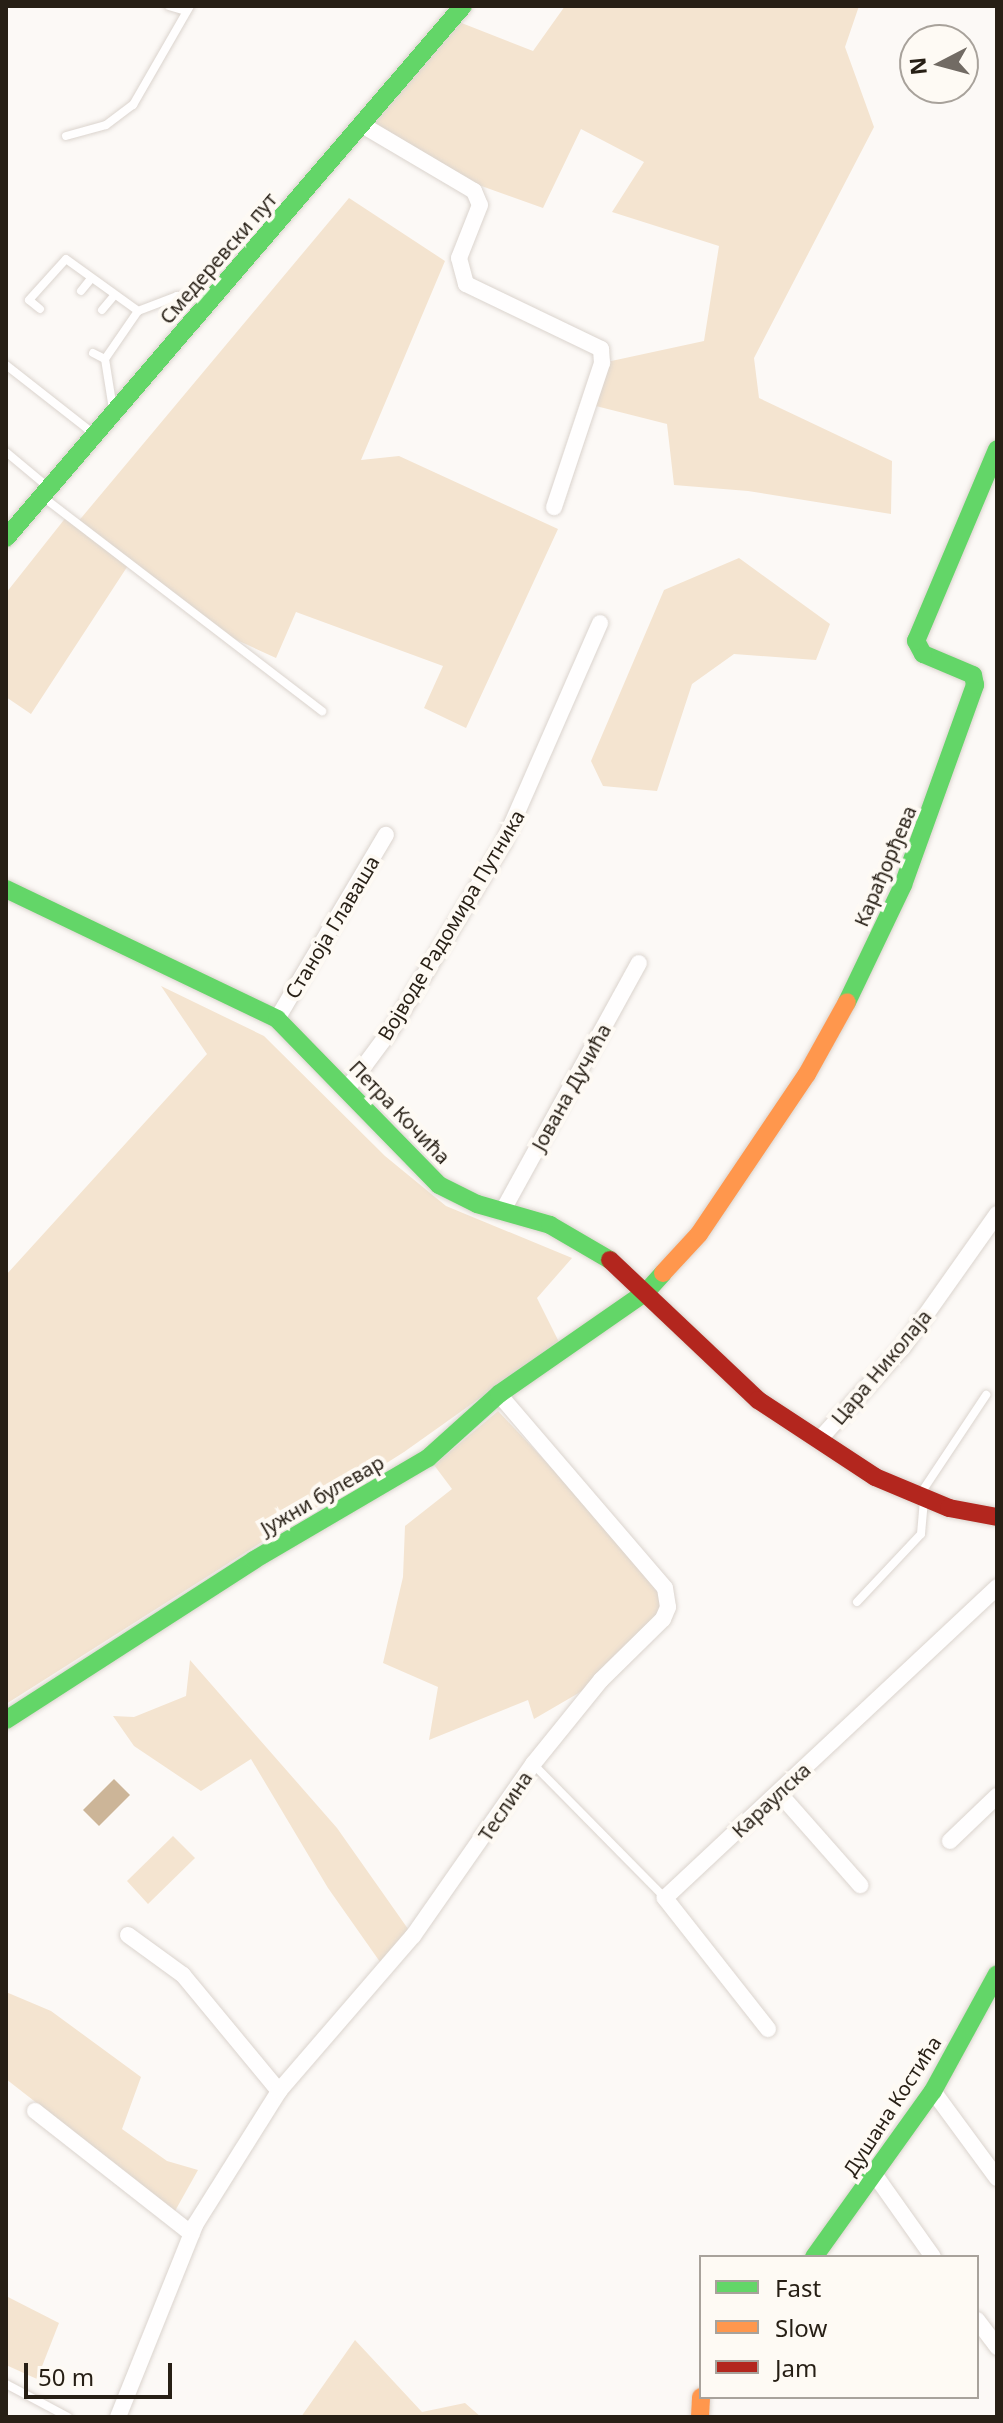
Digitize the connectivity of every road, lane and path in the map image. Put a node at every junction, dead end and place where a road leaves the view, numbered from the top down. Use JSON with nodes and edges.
{"nodes":[{"id":1,"x":169,"y":6,"type":"edge"},
{"id":2,"x":462,"y":6,"type":"edge"},
{"id":3,"x":188,"y":8,"type":"edge"},
{"id":4,"x":364,"y":126,"type":"junction"},
{"id":5,"x":66,"y":136,"type":"dead end"},
{"id":6,"x":90,"y":280,"type":"junction"},
{"id":7,"x":81,"y":291,"type":"dead end"},
{"id":8,"x":212,"y":296,"type":"junction"},
{"id":9,"x":113,"y":297,"type":"junction"},
{"id":10,"x":40,"y":309,"type":"dead end"},
{"id":11,"x":102,"y":310,"type":"dead end"},
{"id":12,"x":138,"y":311,"type":"junction"},
{"id":13,"x":93,"y":353,"type":"dead end"},
{"id":14,"x":105,"y":359,"type":"junction"},
{"id":15,"x":6,"y":365,"type":"edge"},
{"id":16,"x":113,"y":413,"type":"junction"},
{"id":17,"x":95,"y":434,"type":"junction"},
{"id":18,"x":997,"y":449,"type":"edge"},
{"id":19,"x":6,"y":452,"type":"edge"},
{"id":20,"x":46,"y":492,"type":"junction"},
{"id":21,"x":554,"y":507,"type":"dead end"},
{"id":22,"x":6,"y":538,"type":"edge"},
{"id":23,"x":600,"y":623,"type":"dead end"},
{"id":24,"x":322,"y":711,"type":"dead end"},
{"id":25,"x":386,"y":835,"type":"dead end"},
{"id":26,"x":6,"y":889,"type":"edge"},
{"id":27,"x":639,"y":963,"type":"dead end"},
{"id":28,"x":277,"y":1019,"type":"junction"},
{"id":29,"x":347,"y":1089,"type":"junction"},
{"id":30,"x":502,"y":1212,"type":"junction"},
{"id":31,"x":997,"y":1214,"type":"edge"},
{"id":32,"x":647,"y":1291,"type":"junction"},
{"id":33,"x":499,"y":1394,"type":"junction"},
{"id":34,"x":986,"y":1395,"type":"dead end"},
{"id":35,"x":819,"y":1440,"type":"junction"},
{"id":36,"x":921,"y":1498,"type":"junction"},
{"id":37,"x":997,"y":1517,"type":"edge"},
{"id":38,"x":997,"y":1587,"type":"edge"},
{"id":39,"x":857,"y":1602,"type":"dead end"},
{"id":40,"x":6,"y":1720,"type":"edge"},
{"id":41,"x":533,"y":1764,"type":"junction"},
{"id":42,"x":779,"y":1793,"type":"junction"},
{"id":43,"x":997,"y":1796,"type":"edge"},
{"id":44,"x":950,"y":1841,"type":"dead end"},
{"id":45,"x":860,"y":1885,"type":"dead end"},
{"id":46,"x":665,"y":1898,"type":"junction"},
{"id":47,"x":128,"y":1935,"type":"dead end"},
{"id":48,"x":997,"y":1975,"type":"edge"},
{"id":49,"x":768,"y":2029,"type":"dead end"},
{"id":50,"x":279,"y":2091,"type":"junction"},
{"id":51,"x":933,"y":2091,"type":"junction"},
{"id":52,"x":35,"y":2111,"type":"dead end"},
{"id":53,"x":875,"y":2175,"type":"junction"},
{"id":54,"x":997,"y":2178,"type":"edge"},
{"id":55,"x":192,"y":2234,"type":"junction"},
{"id":56,"x":815,"y":2255,"type":"edge"},
{"id":57,"x":932,"y":2255,"type":"edge"},
{"id":58,"x":979,"y":2323,"type":"edge"},
{"id":59,"x":997,"y":2347,"type":"edge"},
{"id":60,"x":6,"y":2384,"type":"edge"},
{"id":61,"x":68,"y":2417,"type":"edge"},
{"id":62,"x":118,"y":2417,"type":"edge"}],
"edges":[{"from":1,"to":3,"type":"lane"},
{"from":2,"to":4,"type":"street","name":"Смедеревски пут"},
{"from":3,"to":5,"type":"lane"},
{"from":4,"to":8,"type":"street","name":"Смедеревски пут"},
{"from":4,"to":21,"type":"street"},
{"from":6,"to":7,"type":"lane"},
{"from":6,"to":9,"type":"lane"},
{"from":6,"to":10,"type":"lane"},
{"from":8,"to":12,"type":"lane"},
{"from":8,"to":16,"type":"street","name":"Смедеревски пут"},
{"from":9,"to":11,"type":"lane"},
{"from":9,"to":12,"type":"lane"},
{"from":12,"to":14,"type":"lane"},
{"from":13,"to":14,"type":"lane"},
{"from":14,"to":16,"type":"lane"},
{"from":15,"to":17,"type":"lane"},
{"from":16,"to":17,"type":"street","name":"Смедеревски пут"},
{"from":17,"to":20,"type":"street","name":"Смедеревски пут"},
{"from":18,"to":32,"type":"street","name":"Карађорђева"},
{"from":19,"to":20,"type":"lane"},
{"from":20,"to":22,"type":"street","name":"Смедеревски пут"},
{"from":20,"to":24,"type":"lane"},
{"from":23,"to":29,"type":"street","name":"Војводе Радомира Путника"},
{"from":25,"to":28,"type":"street","name":"Станоја Главаша"},
{"from":26,"to":28,"type":"street","name":"Петра Кочића"},
{"from":27,"to":30,"type":"street","name":"Јована Дучића"},
{"from":28,"to":29,"type":"street","name":"Петра Кочића"},
{"from":29,"to":30,"type":"street","name":"Петра Кочића"},
{"from":30,"to":32,"type":"street","name":"Петра Кочића"},
{"from":31,"to":35,"type":"street","name":"Цара Николаја"},
{"from":32,"to":33,"type":"street","name":"Јужни булевар"},
{"from":32,"to":35,"type":"street","name":"Петра Кочића"},
{"from":33,"to":40,"type":"street","name":"Јужни булевар"},
{"from":33,"to":41,"type":"street","name":"Теслина"},
{"from":34,"to":36,"type":"lane"},
{"from":35,"to":36,"type":"street","name":"Петра Кочића"},
{"from":36,"to":37,"type":"street","name":"Петра Кочића"},
{"from":36,"to":39,"type":"lane"},
{"from":38,"to":42,"type":"street","name":"Караулска"},
{"from":41,"to":46,"type":"lane"},
{"from":41,"to":50,"type":"street","name":"Теслина"},
{"from":42,"to":45,"type":"street"},
{"from":42,"to":46,"type":"street","name":"Караулска"},
{"from":43,"to":44,"type":"street"},
{"from":46,"to":49,"type":"street"},
{"from":47,"to":50,"type":"street"},
{"from":48,"to":51,"type":"street","name":"Душана Костића"},
{"from":50,"to":55,"type":"street","name":"Теслина"},
{"from":51,"to":53,"type":"street","name":"Душана Костића"},
{"from":51,"to":54,"type":"street"},
{"from":52,"to":55,"type":"street"},
{"from":53,"to":56,"type":"street","name":"Душана Костића"},
{"from":53,"to":57,"type":"street"},
{"from":55,"to":62,"type":"street","name":"Теслина"},
{"from":58,"to":59,"type":"street"},
{"from":60,"to":61,"type":"lane"}]}
